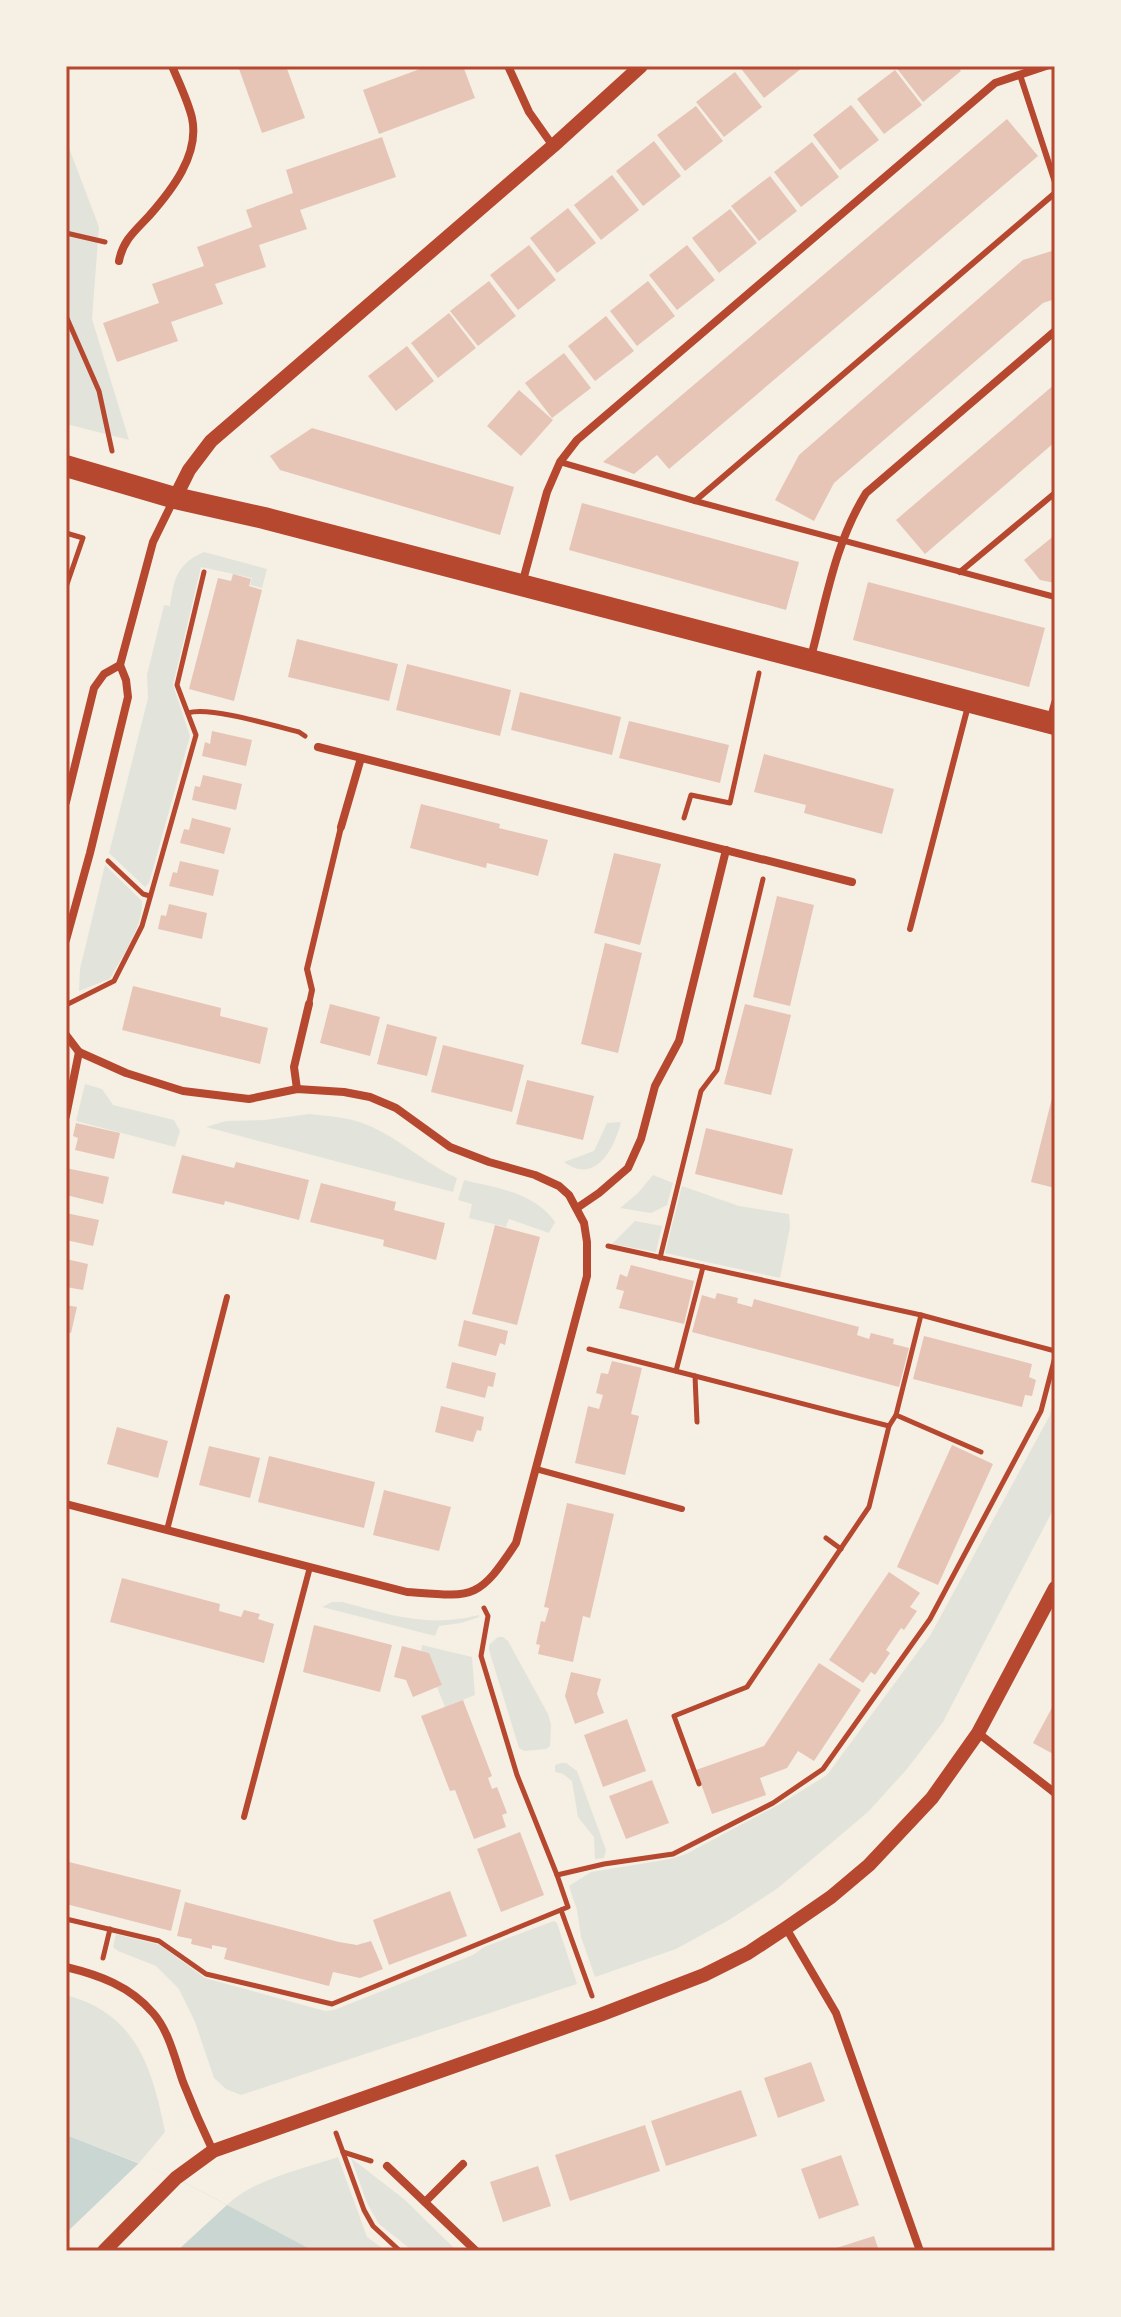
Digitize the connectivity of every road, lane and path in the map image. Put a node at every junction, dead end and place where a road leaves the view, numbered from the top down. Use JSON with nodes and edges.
{"nodes":[{"id":1,"x":172,"y":66,"type":"edge"},
{"id":2,"x":508,"y":66,"type":"edge"},
{"id":3,"x":641,"y":66,"type":"edge"},
{"id":4,"x":1046,"y":66,"type":"edge"},
{"id":5,"x":1020,"y":75,"type":"junction"},
{"id":6,"x":553,"y":146,"type":"junction"},
{"id":7,"x":1055,"y":182,"type":"edge"},
{"id":8,"x":1055,"y":193,"type":"edge"},
{"id":9,"x":66,"y":233,"type":"edge"},
{"id":10,"x":122,"y":245,"type":"junction"},
{"id":11,"x":119,"y":261,"type":"dead end"},
{"id":12,"x":66,"y":316,"type":"edge"},
{"id":13,"x":1055,"y":331,"type":"edge"},
{"id":14,"x":560,"y":462,"type":"junction"},
{"id":15,"x":66,"y":466,"type":"edge"},
{"id":16,"x":119,"y":480,"type":"junction"},
{"id":17,"x":1055,"y":493,"type":"edge"},
{"id":18,"x":175,"y":498,"type":"junction"},
{"id":19,"x":695,"y":501,"type":"junction"},
{"id":20,"x":66,"y":533,"type":"edge"},
{"id":21,"x":842,"y":539,"type":"junction"},
{"id":22,"x":204,"y":572,"type":"dead end"},
{"id":23,"x":960,"y":572,"type":"junction"},
{"id":24,"x":521,"y":586,"type":"junction"},
{"id":25,"x":66,"y":587,"type":"edge"},
{"id":26,"x":1055,"y":597,"type":"edge"},
{"id":27,"x":765,"y":649,"type":"junction"},
{"id":28,"x":810,"y":662,"type":"junction"},
{"id":29,"x":120,"y":665,"type":"junction"},
{"id":30,"x":969,"y":702,"type":"junction"},
{"id":31,"x":188,"y":713,"type":"junction"},
{"id":32,"x":1053,"y":717,"type":"edge"},
{"id":33,"x":318,"y":747,"type":"joint"},
{"id":34,"x":361,"y":758,"type":"junction"},
{"id":35,"x":66,"y":802,"type":"edge"},
{"id":36,"x":341,"y":827,"type":"joint"},
{"id":37,"x":679,"y":839,"type":"junction"},
{"id":38,"x":726,"y":850,"type":"junction"},
{"id":39,"x":90,"y":853,"type":"junction"},
{"id":40,"x":767,"y":861,"type":"junction"},
{"id":41,"x":852,"y":882,"type":"dead end"},
{"id":42,"x":150,"y":896,"type":"junction"},
{"id":43,"x":910,"y":929,"type":"dead end"},
{"id":44,"x":66,"y":940,"type":"edge"},
{"id":45,"x":309,"y":1004,"type":"joint"},
{"id":46,"x":66,"y":1005,"type":"edge"},
{"id":47,"x":66,"y":1035,"type":"edge"},
{"id":48,"x":79,"y":1052,"type":"junction"},
{"id":49,"x":297,"y":1089,"type":"junction"},
{"id":50,"x":66,"y":1116,"type":"edge"},
{"id":51,"x":577,"y":1208,"type":"junction"},
{"id":52,"x":587,"y":1242,"type":"junction"},
{"id":53,"x":660,"y":1258,"type":"junction"},
{"id":54,"x":703,"y":1267,"type":"junction"},
{"id":55,"x":227,"y":1297,"type":"dead end"},
{"id":56,"x":921,"y":1315,"type":"junction"},
{"id":57,"x":569,"y":1344,"type":"junction"},
{"id":58,"x":1055,"y":1354,"type":"edge"},
{"id":59,"x":676,"y":1371,"type":"junction"},
{"id":60,"x":695,"y":1376,"type":"junction"},
{"id":61,"x":896,"y":1415,"type":"junction"},
{"id":62,"x":697,"y":1422,"type":"dead end"},
{"id":63,"x":889,"y":1426,"type":"junction"},
{"id":64,"x":981,"y":1452,"type":"dead end"},
{"id":65,"x":536,"y":1469,"type":"junction"},
{"id":66,"x":66,"y":1504,"type":"edge"},
{"id":67,"x":682,"y":1509,"type":"dead end"},
{"id":68,"x":167,"y":1530,"type":"junction"},
{"id":69,"x":826,"y":1538,"type":"dead end"},
{"id":70,"x":841,"y":1549,"type":"junction"},
{"id":71,"x":310,"y":1567,"type":"junction"},
{"id":72,"x":1055,"y":1588,"type":"edge"},
{"id":73,"x":476,"y":1590,"type":"junction"},
{"id":74,"x":978,"y":1733,"type":"junction"},
{"id":75,"x":699,"y":1784,"type":"dead end"},
{"id":76,"x":1055,"y":1793,"type":"edge"},
{"id":77,"x":244,"y":1817,"type":"dead end"},
{"id":78,"x":557,"y":1875,"type":"junction"},
{"id":79,"x":561,"y":1910,"type":"junction"},
{"id":80,"x":66,"y":1919,"type":"edge"},
{"id":81,"x":110,"y":1928,"type":"junction"},
{"id":82,"x":786,"y":1928,"type":"junction"},
{"id":83,"x":102,"y":1962,"type":"dead end"},
{"id":84,"x":66,"y":1967,"type":"edge"},
{"id":85,"x":600,"y":2015,"type":"junction"},
{"id":86,"x":328,"y":2110,"type":"junction"},
{"id":87,"x":213,"y":2151,"type":"junction"},
{"id":88,"x":463,"y":2164,"type":"dead end"},
{"id":89,"x":387,"y":2166,"type":"dead end"},
{"id":90,"x":425,"y":2202,"type":"junction"},
{"id":91,"x":104,"y":2251,"type":"edge"},
{"id":92,"x":400,"y":2251,"type":"edge"},
{"id":93,"x":476,"y":2251,"type":"edge"},
{"id":94,"x":920,"y":2251,"type":"edge"}],
"edges":[{"from":1,"to":10,"type":"street"},
{"from":2,"to":6,"type":"street"},
{"from":3,"to":6,"type":"street"},
{"from":4,"to":5,"type":"street"},
{"from":5,"to":7,"type":"lane"},
{"from":5,"to":14,"type":"street"},
{"from":6,"to":18,"type":"street"},
{"from":8,"to":19,"type":"lane"},
{"from":9,"to":10,"type":"path"},
{"from":10,"to":11,"type":"street"},
{"from":12,"to":16,"type":"path"},
{"from":13,"to":21,"type":"street"},
{"from":14,"to":19,"type":"lane"},
{"from":14,"to":24,"type":"street"},
{"from":15,"to":16,"type":"highway"},
{"from":16,"to":18,"type":"highway"},
{"from":17,"to":23,"type":"lane"},
{"from":18,"to":24,"type":"highway"},
{"from":18,"to":29,"type":"street"},
{"from":19,"to":21,"type":"lane"},
{"from":20,"to":25,"type":"path"},
{"from":21,"to":23,"type":"lane"},
{"from":21,"to":28,"type":"street"},
{"from":22,"to":31,"type":"path"},
{"from":23,"to":26,"type":"lane"},
{"from":24,"to":27,"type":"highway"},
{"from":27,"to":28,"type":"highway"},
{"from":27,"to":37,"type":"path"},
{"from":28,"to":30,"type":"highway"},
{"from":29,"to":35,"type":"street"},
{"from":29,"to":39,"type":"street"},
{"from":30,"to":32,"type":"highway"},
{"from":30,"to":43,"type":"lane"},
{"from":31,"to":33,"type":"path"},
{"from":31,"to":42,"type":"path"},
{"from":33,"to":34,"type":"street"},
{"from":34,"to":36,"type":"street"},
{"from":34,"to":37,"type":"street"},
{"from":36,"to":45,"type":"lane"},
{"from":37,"to":38,"type":"street"},
{"from":38,"to":40,"type":"street"},
{"from":38,"to":51,"type":"street"},
{"from":39,"to":42,"type":"path"},
{"from":39,"to":44,"type":"street"},
{"from":40,"to":41,"type":"street"},
{"from":40,"to":53,"type":"path"},
{"from":42,"to":46,"type":"path"},
{"from":45,"to":49,"type":"street"},
{"from":47,"to":48,"type":"street"},
{"from":48,"to":49,"type":"street"},
{"from":48,"to":50,"type":"street"},
{"from":49,"to":51,"type":"street"},
{"from":51,"to":52,"type":"street"},
{"from":52,"to":53,"type":"path"},
{"from":52,"to":57,"type":"street"},
{"from":53,"to":54,"type":"path"},
{"from":54,"to":56,"type":"path"},
{"from":54,"to":59,"type":"path"},
{"from":55,"to":68,"type":"lane"},
{"from":56,"to":58,"type":"path"},
{"from":56,"to":61,"type":"path"},
{"from":57,"to":59,"type":"path"},
{"from":57,"to":65,"type":"street"},
{"from":58,"to":78,"type":"path"},
{"from":59,"to":60,"type":"path"},
{"from":60,"to":62,"type":"path"},
{"from":60,"to":63,"type":"path"},
{"from":61,"to":63,"type":"path"},
{"from":61,"to":64,"type":"path"},
{"from":63,"to":70,"type":"path"},
{"from":65,"to":67,"type":"lane"},
{"from":65,"to":73,"type":"street"},
{"from":66,"to":68,"type":"street"},
{"from":68,"to":71,"type":"street"},
{"from":69,"to":70,"type":"path"},
{"from":70,"to":75,"type":"path"},
{"from":71,"to":73,"type":"street"},
{"from":71,"to":77,"type":"lane"},
{"from":72,"to":74,"type":"street"},
{"from":73,"to":78,"type":"path"},
{"from":74,"to":76,"type":"street"},
{"from":74,"to":82,"type":"street"},
{"from":78,"to":79,"type":"path"},
{"from":79,"to":81,"type":"path"},
{"from":79,"to":85,"type":"path"},
{"from":80,"to":81,"type":"path"},
{"from":81,"to":83,"type":"path"},
{"from":82,"to":85,"type":"street"},
{"from":82,"to":94,"type":"street"},
{"from":84,"to":87,"type":"street"},
{"from":85,"to":86,"type":"street"},
{"from":86,"to":87,"type":"street"},
{"from":86,"to":92,"type":"path"},
{"from":87,"to":91,"type":"street"},
{"from":88,"to":90,"type":"street"},
{"from":89,"to":90,"type":"street"},
{"from":90,"to":93,"type":"street"}]}
